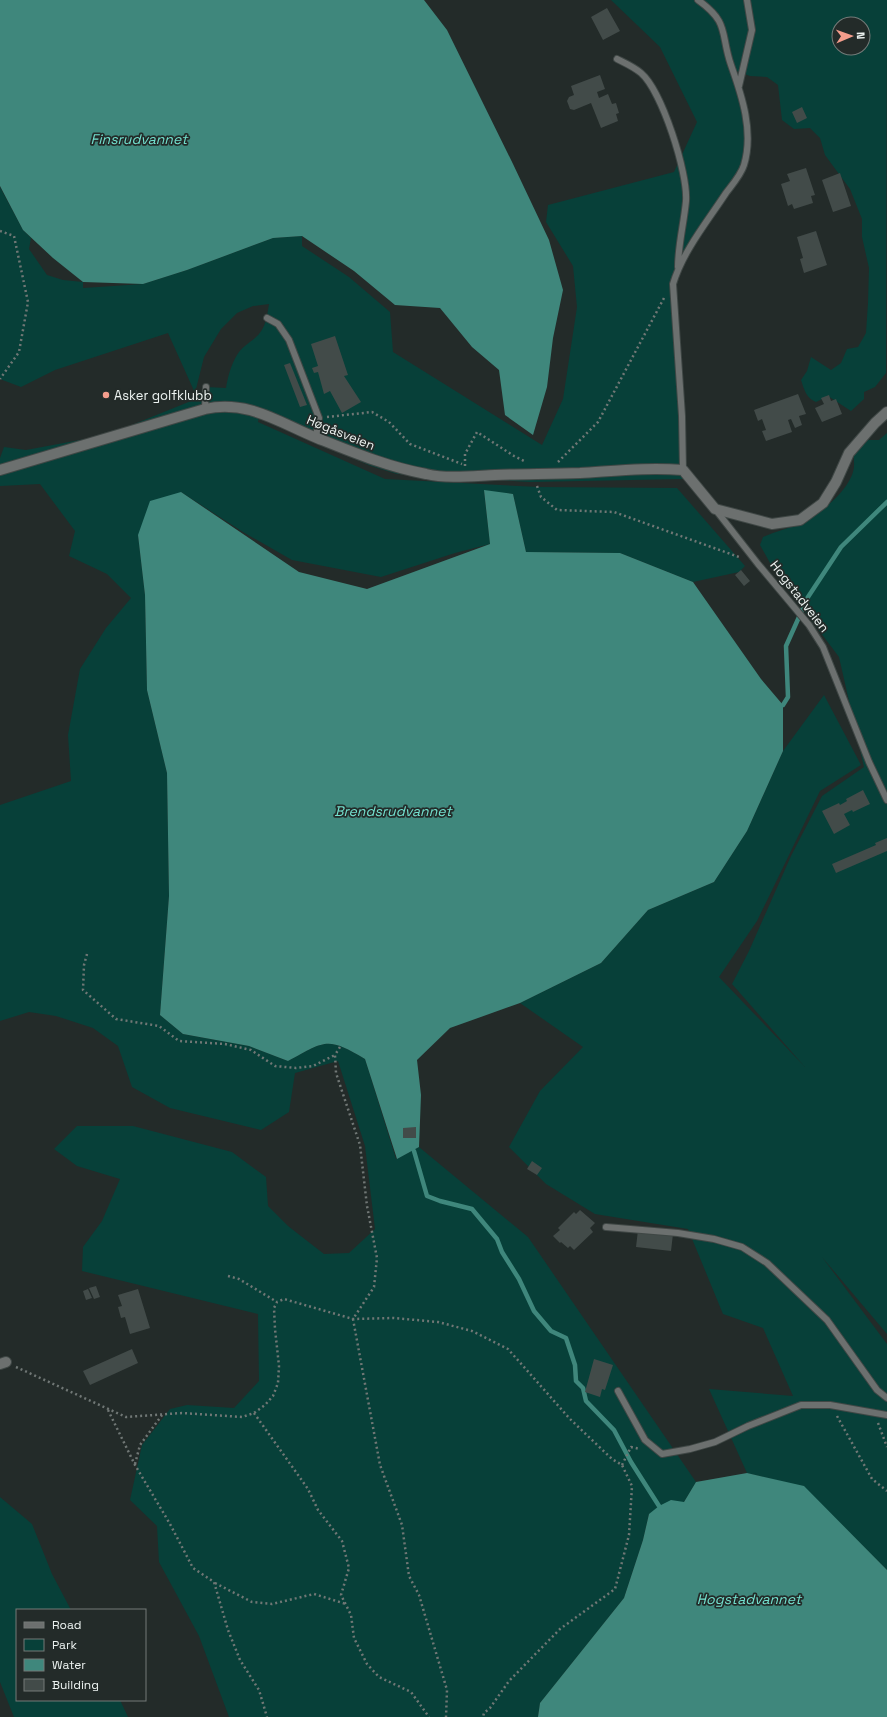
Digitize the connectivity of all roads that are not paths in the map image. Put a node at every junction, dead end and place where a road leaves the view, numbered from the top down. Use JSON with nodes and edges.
{"nodes":[{"id":1,"x":698,"y":0,"type":"edge"},
{"id":2,"x":747,"y":0,"type":"edge"},
{"id":3,"x":617,"y":60,"type":"dead end"},
{"id":4,"x":740,"y":86,"type":"junction"},
{"id":5,"x":677,"y":269,"type":"junction"},
{"id":6,"x":267,"y":318,"type":"dead end"},
{"id":7,"x":206,"y":387,"type":"dead end"},
{"id":8,"x":205,"y":409,"type":"junction"},
{"id":9,"x":887,"y":412,"type":"edge"},
{"id":10,"x":316,"y":437,"type":"junction"},
{"id":11,"x":0,"y":470,"type":"edge"},
{"id":12,"x":682,"y":470,"type":"junction"},
{"id":13,"x":715,"y":509,"type":"junction"},
{"id":14,"x":887,"y":800,"type":"edge"},
{"id":15,"x":606,"y":1227,"type":"dead end"},
{"id":16,"x":618,"y":1391,"type":"dead end"},
{"id":17,"x":887,"y":1398,"type":"edge"},
{"id":18,"x":887,"y":1415,"type":"edge"}],
"edges":[{"from":1,"to":4,"type":"lane"},
{"from":2,"to":4,"type":"lane"},
{"from":3,"to":5,"type":"lane"},
{"from":4,"to":5,"type":"lane"},
{"from":5,"to":12,"type":"lane"},
{"from":6,"to":10,"type":"lane"},
{"from":7,"to":8,"type":"lane"},
{"from":8,"to":10,"type":"street","name":"Høgåsveien"},
{"from":8,"to":11,"type":"street","name":"Høgåsveien"},
{"from":9,"to":13,"type":"street"},
{"from":10,"to":12,"type":"street","name":"Høgåsveien"},
{"from":12,"to":13,"type":"street","name":"Hogstadveien"},
{"from":13,"to":14,"type":"lane","name":"Hogstadveien"},
{"from":15,"to":17,"type":"lane"},
{"from":16,"to":18,"type":"lane"}]}
